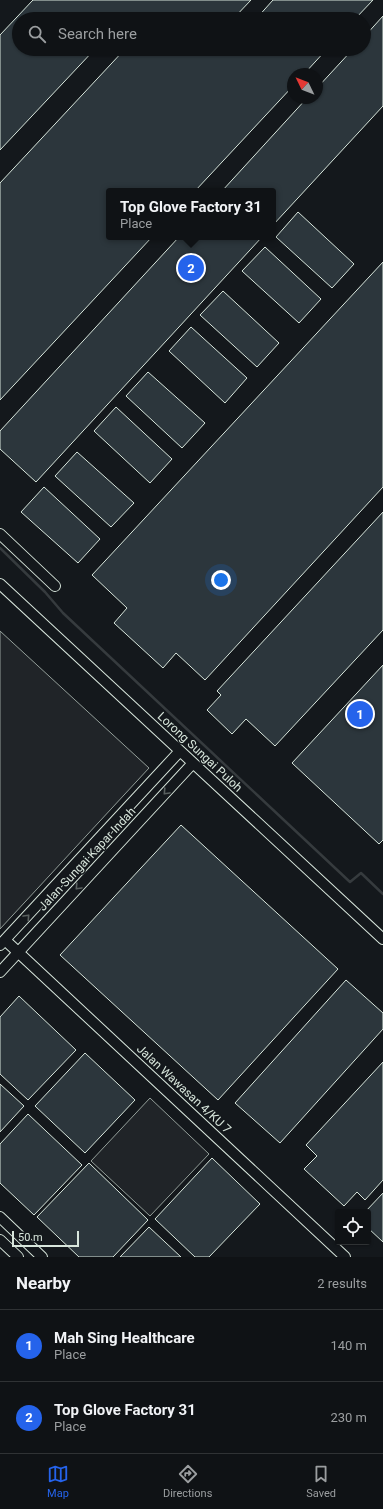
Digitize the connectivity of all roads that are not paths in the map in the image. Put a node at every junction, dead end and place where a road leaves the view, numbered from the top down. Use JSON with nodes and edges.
{"nodes":[{"id":1,"x":0,"y":534,"type":"edge"},
{"id":2,"x":0,"y":584,"type":"edge"},
{"id":3,"x":55,"y":586,"type":"dead end"},
{"id":4,"x":180,"y":751,"type":"junction"},
{"id":5,"x":193,"y":763,"type":"junction"},
{"id":6,"x":383,"y":939,"type":"edge"},
{"id":7,"x":3,"y":942,"type":"edge"},
{"id":8,"x":18,"y":952,"type":"junction"},
{"id":9,"x":0,"y":972,"type":"edge"},
{"id":10,"x":0,"y":1217,"type":"edge"},
{"id":11,"x":0,"y":1240,"type":"edge"},
{"id":12,"x":18,"y":1257,"type":"edge"},
{"id":13,"x":42,"y":1257,"type":"edge"},
{"id":14,"x":345,"y":1257,"type":"edge"}],
"edges":[{"from":1,"to":3,"type":"street"},
{"from":2,"to":4,"type":"street","name":"Lorong Sungai Puloh"},
{"from":4,"to":5,"type":"street","name":"Lorong Sungai Puloh"},
{"from":7,"to":4,"type":"street","name":"Jalan Sungai Kapar Indah","one_way":true},
{"from":5,"to":6,"type":"street","name":"Lorong Sungai Puloh"},
{"from":5,"to":8,"type":"street","name":"Jalan Sungai Kapar Indah","one_way":true},
{"from":7,"to":8,"type":"street","name":"Jalan Wawasan 4/KU 7"},
{"from":8,"to":9,"type":"street","name":"Jalan Sungai Kapar Indah"},
{"from":8,"to":14,"type":"street","name":"Jalan Wawasan 4/KU 7"},
{"from":10,"to":13,"type":"street"},
{"from":11,"to":12,"type":"street"}]}
